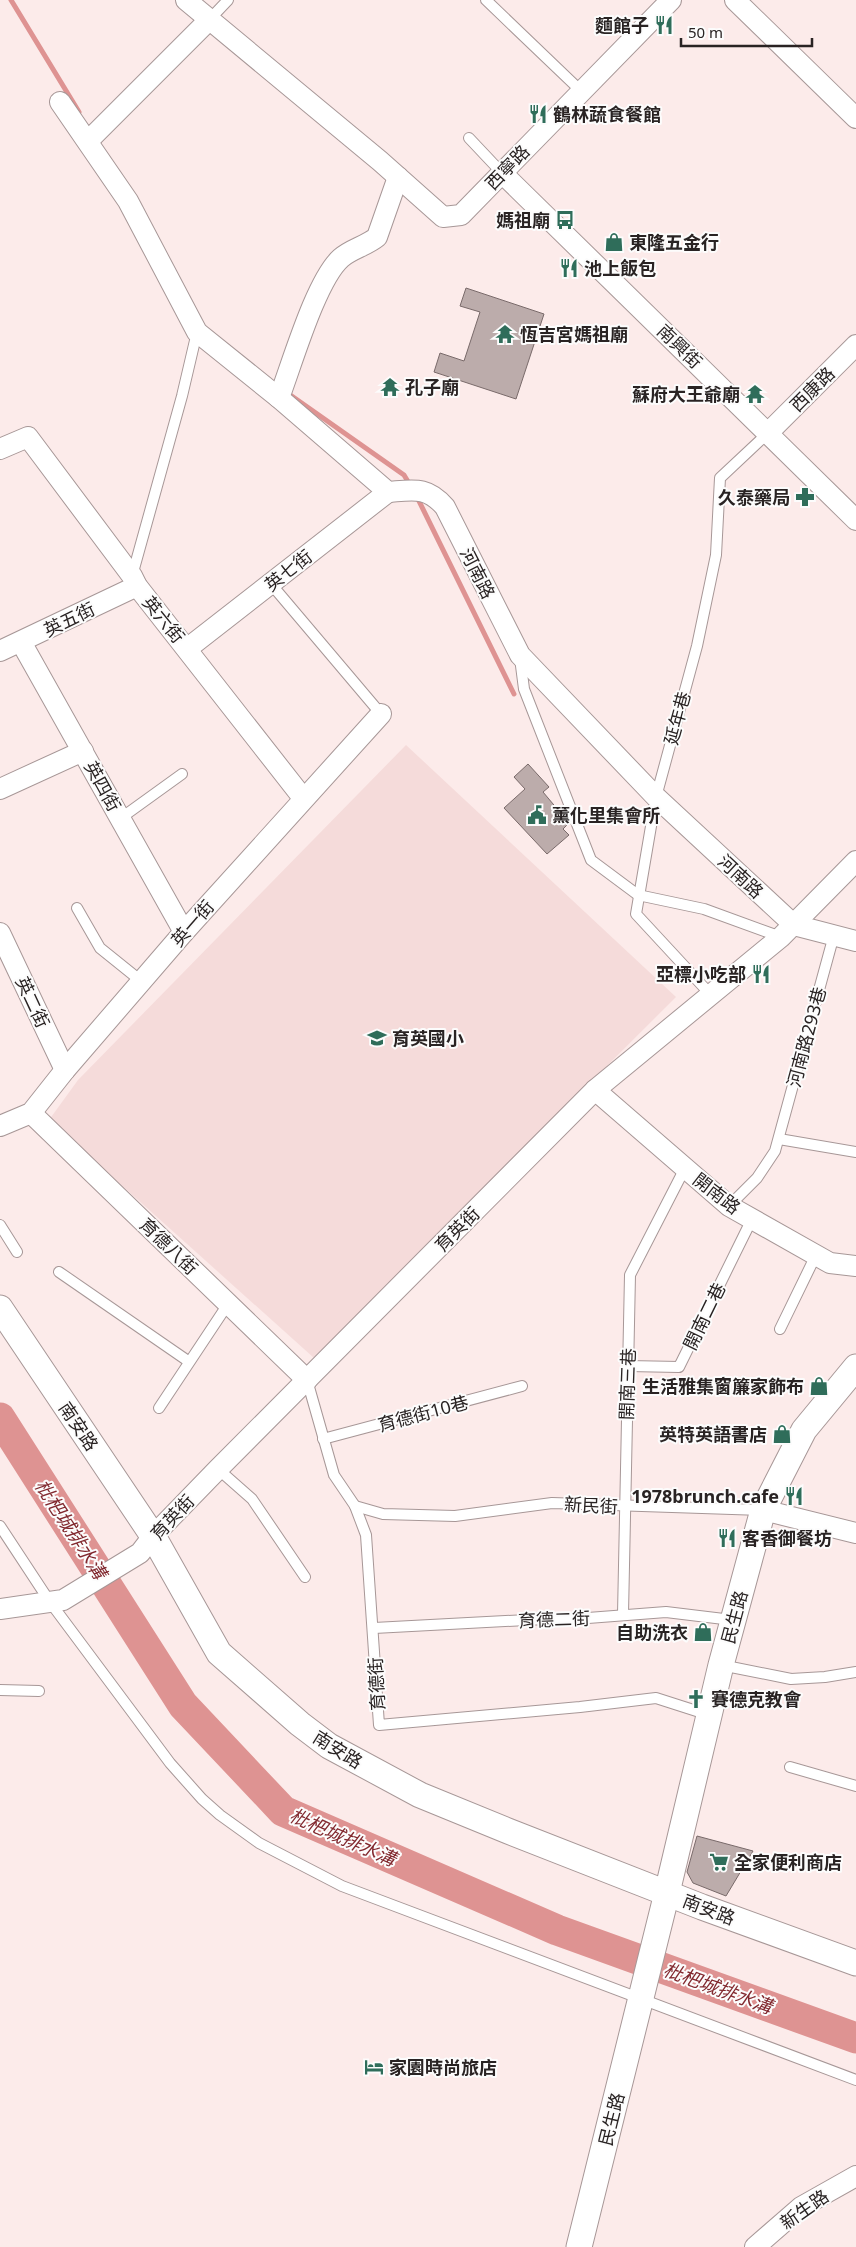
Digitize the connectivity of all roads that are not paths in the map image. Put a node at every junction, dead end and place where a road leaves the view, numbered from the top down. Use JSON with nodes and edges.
{"nodes":[{"id":1,"x":186,"y":0,"type":"edge"},
{"id":2,"x":228,"y":0,"type":"edge"},
{"id":3,"x":486,"y":0,"type":"edge"},
{"id":4,"x":671,"y":0,"type":"edge"},
{"id":5,"x":735,"y":0,"type":"edge"},
{"id":6,"x":209,"y":20,"type":"junction"},
{"id":7,"x":581,"y":91,"type":"junction"},
{"id":8,"x":60,"y":102,"type":"dead end"},
{"id":9,"x":856,"y":118,"type":"edge"},
{"id":10,"x":469,"y":138,"type":"dead end"},
{"id":11,"x":88,"y":141,"type":"junction"},
{"id":12,"x":502,"y":172,"type":"junction"},
{"id":13,"x":398,"y":177,"type":"junction"},
{"id":14,"x":197,"y":332,"type":"junction"},
{"id":15,"x":856,"y":345,"type":"edge"},
{"id":16,"x":279,"y":398,"type":"junction"},
{"id":17,"x":768,"y":433,"type":"junction"},
{"id":18,"x":0,"y":449,"type":"edge"},
{"id":19,"x":388,"y":492,"type":"junction"},
{"id":20,"x":856,"y":520,"type":"edge"},
{"id":21,"x":135,"y":581,"type":"junction"},
{"id":22,"x":271,"y":584,"type":"junction"},
{"id":23,"x":21,"y":642,"type":"junction"},
{"id":24,"x":188,"y":648,"type":"junction"},
{"id":25,"x":0,"y":651,"type":"edge"},
{"id":26,"x":520,"y":655,"type":"junction"},
{"id":27,"x":381,"y":714,"type":"joint"},
{"id":28,"x":83,"y":751,"type":"junction"},
{"id":29,"x":182,"y":774,"type":"dead end"},
{"id":30,"x":0,"y":789,"type":"edge"},
{"id":31,"x":656,"y":797,"type":"junction"},
{"id":32,"x":303,"y":798,"type":"junction"},
{"id":33,"x":121,"y":818,"type":"junction"},
{"id":34,"x":856,"y":861,"type":"edge"},
{"id":35,"x":638,"y":895,"type":"junction"},
{"id":36,"x":77,"y":908,"type":"dead end"},
{"id":37,"x":788,"y":931,"type":"junction"},
{"id":38,"x":184,"y":932,"type":"junction"},
{"id":39,"x":0,"y":933,"type":"edge"},
{"id":40,"x":834,"y":935,"type":"junction"},
{"id":41,"x":856,"y":942,"type":"edge"},
{"id":42,"x":5,"y":955,"type":"edge"},
{"id":43,"x":141,"y":981,"type":"junction"},
{"id":44,"x":711,"y":995,"type":"junction"},
{"id":45,"x":65,"y":1070,"type":"junction"},
{"id":46,"x":595,"y":1090,"type":"junction"},
{"id":47,"x":31,"y":1113,"type":"junction"},
{"id":48,"x":0,"y":1126,"type":"edge"},
{"id":49,"x":779,"y":1139,"type":"junction"},
{"id":50,"x":856,"y":1152,"type":"edge"},
{"id":51,"x":685,"y":1168,"type":"junction"},
{"id":52,"x":729,"y":1206,"type":"junction"},
{"id":53,"x":752,"y":1219,"type":"junction"},
{"id":54,"x":0,"y":1225,"type":"edge"},
{"id":55,"x":17,"y":1252,"type":"dead end"},
{"id":56,"x":816,"y":1255,"type":"junction"},
{"id":57,"x":856,"y":1266,"type":"edge"},
{"id":58,"x":59,"y":1272,"type":"dead end"},
{"id":59,"x":228,"y":1304,"type":"junction"},
{"id":60,"x":0,"y":1308,"type":"edge"},
{"id":61,"x":780,"y":1329,"type":"dead end"},
{"id":62,"x":188,"y":1361,"type":"junction"},
{"id":63,"x":628,"y":1366,"type":"junction"},
{"id":64,"x":856,"y":1367,"type":"edge"},
{"id":65,"x":307,"y":1380,"type":"junction"},
{"id":66,"x":522,"y":1386,"type":"dead end"},
{"id":67,"x":159,"y":1408,"type":"dead end"},
{"id":68,"x":323,"y":1439,"type":"junction"},
{"id":69,"x":218,"y":1469,"type":"junction"},
{"id":70,"x":354,"y":1506,"type":"junction"},
{"id":71,"x":624,"y":1506,"type":"junction"},
{"id":72,"x":763,"y":1510,"type":"junction"},
{"id":73,"x":0,"y":1526,"type":"edge"},
{"id":74,"x":856,"y":1533,"type":"edge"},
{"id":75,"x":146,"y":1545,"type":"junction"},
{"id":76,"x":305,"y":1577,"type":"dead end"},
{"id":77,"x":56,"y":1601,"type":"junction"},
{"id":78,"x":0,"y":1608,"type":"edge"},
{"id":79,"x":623,"y":1614,"type":"junction"},
{"id":80,"x":733,"y":1620,"type":"junction"},
{"id":81,"x":374,"y":1628,"type":"junction"},
{"id":82,"x":721,"y":1665,"type":"junction"},
{"id":83,"x":856,"y":1672,"type":"edge"},
{"id":84,"x":0,"y":1690,"type":"edge"},
{"id":85,"x":39,"y":1691,"type":"dead end"},
{"id":86,"x":709,"y":1715,"type":"junction"},
{"id":87,"x":790,"y":1767,"type":"dead end"},
{"id":88,"x":856,"y":1786,"type":"edge"},
{"id":89,"x":666,"y":1896,"type":"junction"},
{"id":90,"x":855,"y":1960,"type":"edge"},
{"id":91,"x":641,"y":1995,"type":"junction"},
{"id":92,"x":856,"y":2080,"type":"edge"},
{"id":93,"x":856,"y":2176,"type":"edge"},
{"id":94,"x":578,"y":2247,"type":"edge"},
{"id":95,"x":755,"y":2247,"type":"edge"}],
"edges":[{"from":1,"to":6,"type":"street"},
{"from":2,"to":6,"type":"lane"},
{"from":3,"to":7,"type":"lane"},
{"from":4,"to":7,"type":"street","name":"西寧路"},
{"from":5,"to":9,"type":"street"},
{"from":6,"to":11,"type":"street"},
{"from":6,"to":13,"type":"street"},
{"from":7,"to":12,"type":"street","name":"西寧路"},
{"from":8,"to":11,"type":"street"},
{"from":10,"to":12,"type":"lane"},
{"from":11,"to":14,"type":"street"},
{"from":12,"to":13,"type":"street","name":"西寧路"},
{"from":12,"to":17,"type":"street","name":"南興街"},
{"from":13,"to":16,"type":"street"},
{"from":14,"to":16,"type":"street"},
{"from":14,"to":21,"type":"lane"},
{"from":15,"to":17,"type":"street","name":"西康路"},
{"from":16,"to":19,"type":"street"},
{"from":17,"to":20,"type":"street","name":"南興街"},
{"from":17,"to":31,"type":"lane","name":"延年巷"},
{"from":18,"to":21,"type":"street","name":"英六街"},
{"from":19,"to":22,"type":"street","name":"英七街"},
{"from":19,"to":26,"type":"street","name":"河南路"},
{"from":21,"to":23,"type":"street","name":"英五街"},
{"from":21,"to":24,"type":"street","name":"英六街"},
{"from":22,"to":24,"type":"street","name":"英七街"},
{"from":22,"to":27,"type":"lane"},
{"from":23,"to":25,"type":"street","name":"英五街"},
{"from":23,"to":28,"type":"street","name":"英四街"},
{"from":24,"to":32,"type":"street","name":"英六街"},
{"from":26,"to":31,"type":"street","name":"河南路"},
{"from":26,"to":35,"type":"lane"},
{"from":27,"to":32,"type":"street","name":"英一街"},
{"from":28,"to":30,"type":"street"},
{"from":28,"to":33,"type":"street","name":"英四街"},
{"from":29,"to":33,"type":"lane"},
{"from":31,"to":35,"type":"lane","name":"延年巷"},
{"from":31,"to":37,"type":"street","name":"河南路"},
{"from":32,"to":38,"type":"street","name":"英一街"},
{"from":33,"to":38,"type":"street","name":"英四街"},
{"from":34,"to":37,"type":"street","name":"育英街"},
{"from":35,"to":37,"type":"lane"},
{"from":35,"to":44,"type":"lane","name":"延年巷"},
{"from":36,"to":43,"type":"lane"},
{"from":37,"to":40,"type":"street","name":"河南路"},
{"from":37,"to":44,"type":"street","name":"育英街"},
{"from":38,"to":43,"type":"street","name":"英一街"},
{"from":39,"to":42,"type":"street","name":"英二街"},
{"from":40,"to":41,"type":"street","name":"河南路"},
{"from":40,"to":49,"type":"lane","name":"河南路293巷"},
{"from":42,"to":45,"type":"street","name":"英二街"},
{"from":43,"to":45,"type":"street","name":"英一街"},
{"from":44,"to":46,"type":"street","name":"育英街"},
{"from":45,"to":47,"type":"street","name":"英一街"},
{"from":46,"to":51,"type":"street","name":"開南路"},
{"from":46,"to":65,"type":"street","name":"育英街"},
{"from":47,"to":48,"type":"street","name":"英一街"},
{"from":47,"to":59,"type":"street","name":"育德八街"},
{"from":49,"to":50,"type":"lane"},
{"from":49,"to":52,"type":"lane","name":"河南路293巷"},
{"from":51,"to":52,"type":"street","name":"開南路"},
{"from":51,"to":63,"type":"lane","name":"開南三巷"},
{"from":52,"to":53,"type":"street","name":"開南路"},
{"from":53,"to":56,"type":"street","name":"開南路"},
{"from":53,"to":63,"type":"lane","name":"開南二巷"},
{"from":54,"to":55,"type":"lane"},
{"from":56,"to":57,"type":"street","name":"開南路"},
{"from":56,"to":61,"type":"lane"},
{"from":58,"to":62,"type":"lane"},
{"from":59,"to":62,"type":"lane"},
{"from":59,"to":65,"type":"street","name":"育德八街"},
{"from":60,"to":75,"type":"street","name":"南安路"},
{"from":62,"to":67,"type":"lane"},
{"from":63,"to":71,"type":"lane","name":"開南三巷"},
{"from":64,"to":72,"type":"street","name":"民生路"},
{"from":65,"to":68,"type":"lane","name":"育德街"},
{"from":65,"to":69,"type":"street","name":"育英街"},
{"from":66,"to":68,"type":"lane","name":"育德街10巷"},
{"from":68,"to":70,"type":"lane","name":"育德街"},
{"from":69,"to":75,"type":"street","name":"育英街"},
{"from":69,"to":76,"type":"lane"},
{"from":70,"to":71,"type":"lane","name":"新民街"},
{"from":70,"to":81,"type":"lane","name":"育德街"},
{"from":71,"to":72,"type":"lane","name":"新民街"},
{"from":71,"to":79,"type":"lane","name":"開南三巷"},
{"from":72,"to":74,"type":"street","name":"新民街"},
{"from":72,"to":80,"type":"street","name":"民生路"},
{"from":73,"to":77,"type":"lane"},
{"from":75,"to":77,"type":"street","name":"育英街"},
{"from":75,"to":89,"type":"street","name":"南安路"},
{"from":77,"to":78,"type":"street"},
{"from":77,"to":91,"type":"lane"},
{"from":79,"to":80,"type":"lane","name":"育德二街"},
{"from":79,"to":81,"type":"lane","name":"育德二街"},
{"from":80,"to":82,"type":"street","name":"民生路"},
{"from":81,"to":86,"type":"lane","name":"育德街"},
{"from":82,"to":83,"type":"lane"},
{"from":82,"to":86,"type":"street","name":"民生路"},
{"from":84,"to":85,"type":"lane"},
{"from":86,"to":89,"type":"street","name":"民生路"},
{"from":87,"to":88,"type":"lane"},
{"from":89,"to":90,"type":"street","name":"南安路"},
{"from":89,"to":91,"type":"street","name":"民生路"},
{"from":91,"to":92,"type":"lane"},
{"from":91,"to":94,"type":"street","name":"民生路"},
{"from":93,"to":95,"type":"street","name":"新生路"}]}
